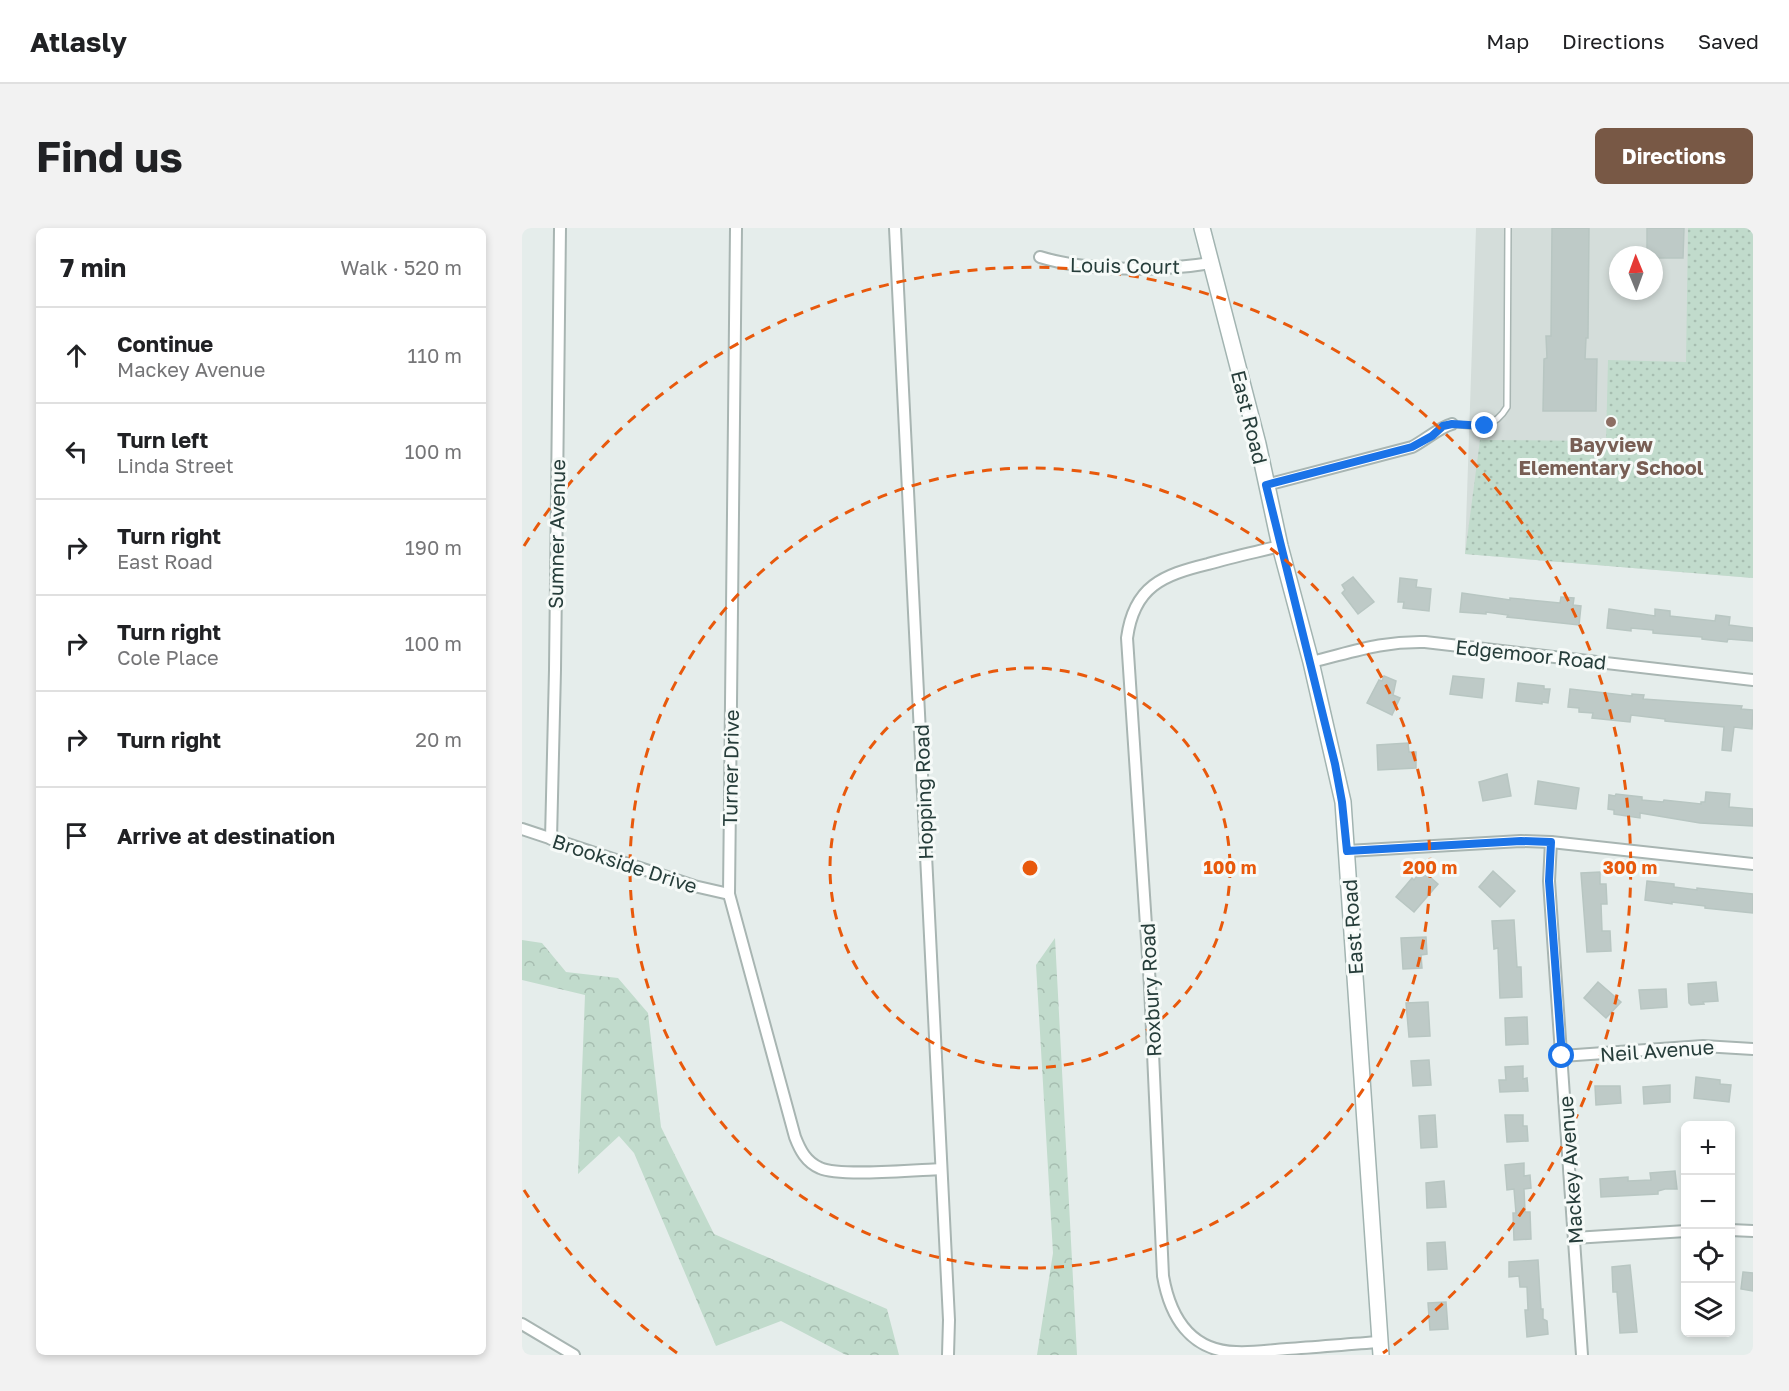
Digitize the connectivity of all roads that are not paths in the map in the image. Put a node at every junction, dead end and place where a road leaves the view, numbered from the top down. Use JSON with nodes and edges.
{"nodes":[{"id":1,"x":560,"y":228,"type":"edge"},
{"id":2,"x":736,"y":228,"type":"edge"},
{"id":3,"x":895,"y":228,"type":"edge"},
{"id":4,"x":1202,"y":228,"type":"edge"},
{"id":5,"x":1509,"y":228,"type":"edge"},
{"id":6,"x":1040,"y":257,"type":"dead end"},
{"id":7,"x":1211,"y":263,"type":"junction"},
{"id":8,"x":1452,"y":424,"type":"joint"},
{"id":9,"x":1266,"y":485,"type":"junction"},
{"id":10,"x":1280,"y":546,"type":"junction"},
{"id":11,"x":1311,"y":662,"type":"junction"},
{"id":12,"x":1753,"y":680,"type":"edge"},
{"id":13,"x":522,"y":829,"type":"edge"},
{"id":14,"x":551,"y":839,"type":"junction"},
{"id":15,"x":1551,"y":842,"type":"junction"},
{"id":16,"x":1347,"y":851,"type":"junction"},
{"id":17,"x":1753,"y":864,"type":"edge"},
{"id":18,"x":729,"y":894,"type":"junction"},
{"id":19,"x":1753,"y":1049,"type":"edge"},
{"id":20,"x":1562,"y":1056,"type":"junction"},
{"id":21,"x":941,"y":1169,"type":"junction"},
{"id":22,"x":1735,"y":1230,"type":"edge"},
{"id":23,"x":1681,"y":1231,"type":"edge"},
{"id":24,"x":1753,"y":1231,"type":"edge"},
{"id":25,"x":1574,"y":1238,"type":"junction"},
{"id":26,"x":522,"y":1324,"type":"edge"},
{"id":27,"x":1381,"y":1349,"type":"edge"},
{"id":28,"x":574,"y":1355,"type":"edge"},
{"id":29,"x":948,"y":1355,"type":"edge"},
{"id":30,"x":1582,"y":1355,"type":"edge"}],
"edges":[{"from":1,"to":14,"type":"street","name":"Sumner Avenue"},
{"from":2,"to":18,"type":"street","name":"Turner Drive"},
{"from":3,"to":21,"type":"street","name":"Hopping Road"},
{"from":4,"to":7,"type":"street","name":"East Road"},
{"from":5,"to":8,"type":"lane"},
{"from":6,"to":7,"type":"street","name":"Louis Court"},
{"from":7,"to":9,"type":"street","name":"East Road"},
{"from":8,"to":9,"type":"street"},
{"from":9,"to":10,"type":"street","name":"East Road"},
{"from":10,"to":11,"type":"street","name":"East Road"},
{"from":10,"to":27,"type":"street","name":"Roxbury Road"},
{"from":11,"to":12,"type":"street","name":"Edgemoor Road"},
{"from":11,"to":16,"type":"street","name":"East Road"},
{"from":13,"to":14,"type":"street","name":"Brookside Drive"},
{"from":14,"to":18,"type":"street","name":"Brookside Drive"},
{"from":15,"to":16,"type":"street"},
{"from":15,"to":17,"type":"street"},
{"from":15,"to":20,"type":"street","name":"Mackey Avenue"},
{"from":16,"to":27,"type":"street","name":"East Road"},
{"from":18,"to":21,"type":"street","name":"Turner Drive"},
{"from":19,"to":20,"type":"street","name":"Neil Avenue"},
{"from":20,"to":25,"type":"street","name":"Mackey Avenue"},
{"from":21,"to":29,"type":"street","name":"Hopping Road"},
{"from":22,"to":24,"type":"street"},
{"from":23,"to":25,"type":"street"},
{"from":25,"to":30,"type":"street","name":"Mackey Avenue"},
{"from":26,"to":28,"type":"street"}]}
